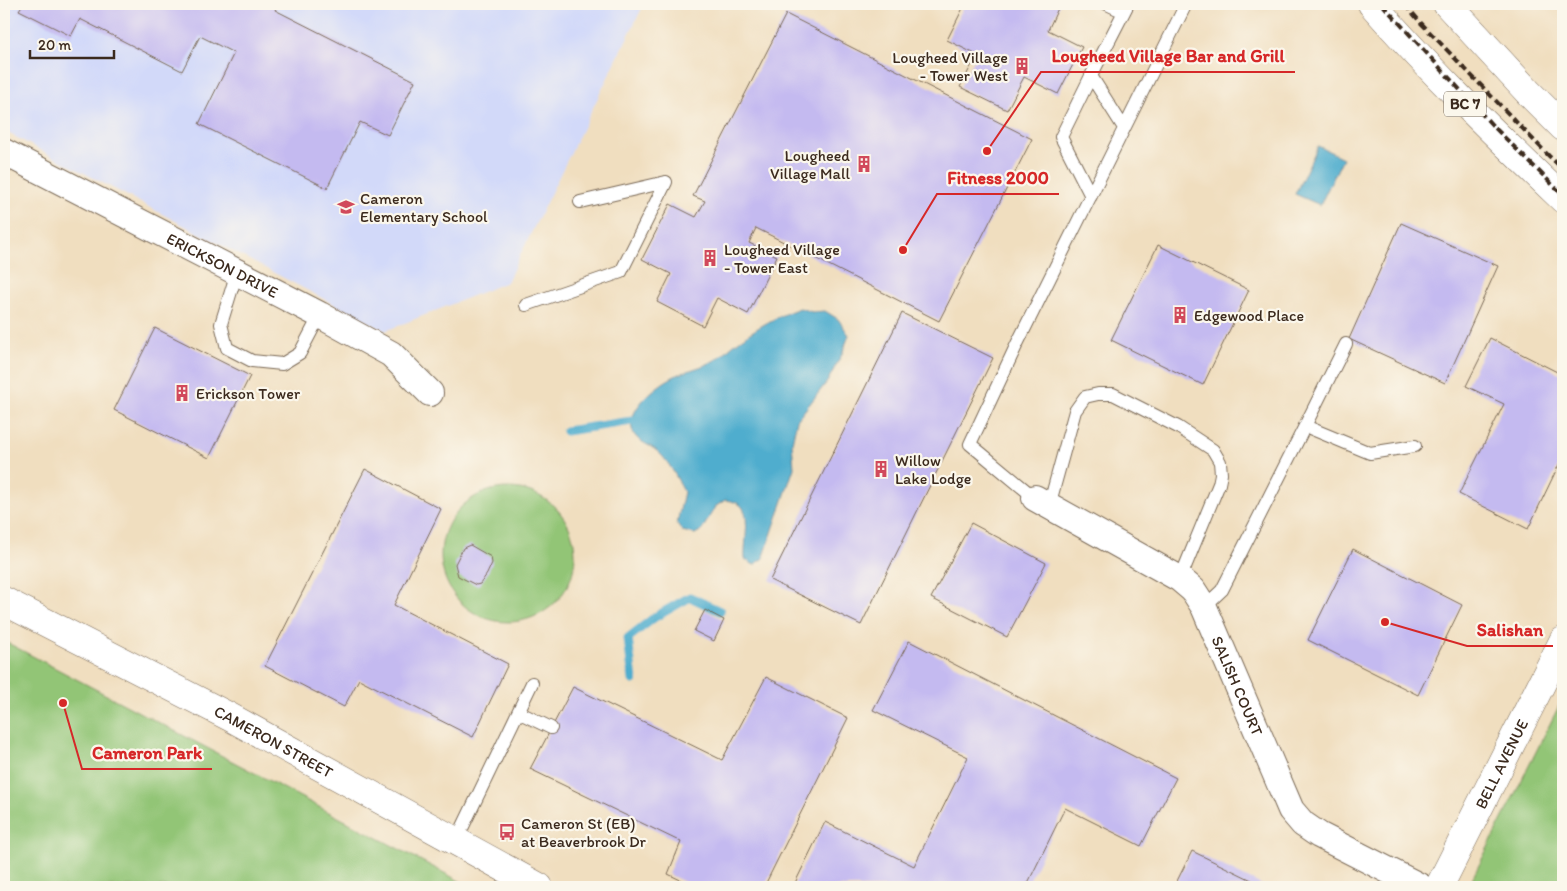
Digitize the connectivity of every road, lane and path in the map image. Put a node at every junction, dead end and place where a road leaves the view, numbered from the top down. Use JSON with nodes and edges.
{"nodes":[{"id":1,"x":1107,"y":4,"type":"edge"},
{"id":2,"x":1186,"y":4,"type":"edge"},
{"id":3,"x":1372,"y":4,"type":"edge"},
{"id":4,"x":1447,"y":4,"type":"edge"},
{"id":5,"x":1126,"y":8,"type":"edge"},
{"id":6,"x":1091,"y":76,"type":"junction"},
{"id":7,"x":1563,"y":126,"type":"edge"},
{"id":8,"x":1124,"y":128,"type":"junction"},
{"id":9,"x":4,"y":152,"type":"edge"},
{"id":10,"x":1091,"y":196,"type":"junction"},
{"id":11,"x":1563,"y":199,"type":"edge"},
{"id":12,"x":580,"y":202,"type":"dead end"},
{"id":13,"x":237,"y":272,"type":"junction"},
{"id":14,"x":526,"y":305,"type":"dead end"},
{"id":15,"x":320,"y":315,"type":"junction"},
{"id":16,"x":1346,"y":344,"type":"dead end"},
{"id":17,"x":430,"y":393,"type":"dead end"},
{"id":18,"x":1305,"y":426,"type":"junction"},
{"id":19,"x":1415,"y":446,"type":"dead end"},
{"id":20,"x":1042,"y":502,"type":"junction"},
{"id":21,"x":1180,"y":579,"type":"junction"},
{"id":22,"x":4,"y":601,"type":"edge"},
{"id":23,"x":1204,"y":607,"type":"junction"},
{"id":24,"x":1563,"y":641,"type":"edge"},
{"id":25,"x":532,"y":683,"type":"dead end"},
{"id":26,"x":518,"y":712,"type":"junction"},
{"id":27,"x":551,"y":728,"type":"dead end"},
{"id":28,"x":456,"y":841,"type":"junction"},
{"id":29,"x":539,"y":887,"type":"edge"},
{"id":30,"x":1421,"y":887,"type":"edge"},
{"id":31,"x":1439,"y":887,"type":"edge"}],
"edges":[{"from":1,"to":5,"type":"lane"},
{"from":2,"to":8,"type":"lane"},
{"from":3,"to":11,"type":"street","number":"BC 7"},
{"from":4,"to":7,"type":"street"},
{"from":5,"to":6,"type":"lane"},
{"from":6,"to":8,"type":"lane"},
{"from":6,"to":10,"type":"lane"},
{"from":8,"to":10,"type":"lane"},
{"from":9,"to":13,"type":"street","name":"ERICKSON DRIVE"},
{"from":10,"to":20,"type":"lane"},
{"from":12,"to":14,"type":"lane"},
{"from":13,"to":15,"type":"street","name":"ERICKSON DRIVE"},
{"from":13,"to":15,"type":"lane"},
{"from":15,"to":17,"type":"street","name":"ERICKSON DRIVE"},
{"from":16,"to":18,"type":"lane"},
{"from":18,"to":19,"type":"lane"},
{"from":18,"to":23,"type":"lane"},
{"from":20,"to":21,"type":"street","name":"SALISH COURT"},
{"from":20,"to":21,"type":"lane"},
{"from":21,"to":23,"type":"street","name":"SALISH COURT"},
{"from":22,"to":28,"type":"street","name":"CAMERON STREET"},
{"from":23,"to":30,"type":"street","name":"SALISH COURT"},
{"from":24,"to":31,"type":"street","name":"BELL AVENUE"},
{"from":25,"to":26,"type":"lane"},
{"from":26,"to":27,"type":"lane"},
{"from":26,"to":28,"type":"lane"},
{"from":28,"to":29,"type":"street","name":"CAMERON STREET"}]}
